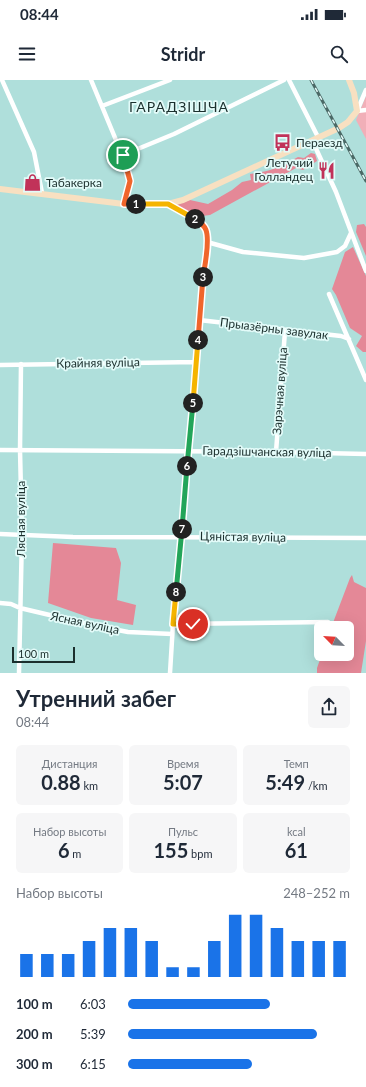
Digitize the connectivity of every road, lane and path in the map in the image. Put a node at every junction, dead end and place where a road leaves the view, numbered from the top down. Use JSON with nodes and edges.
{"nodes":[{"id":1,"x":2,"y":80,"type":"edge"},
{"id":2,"x":92,"y":80,"type":"edge"},
{"id":3,"x":170,"y":80,"type":"edge"},
{"id":4,"x":284,"y":80,"type":"edge"},
{"id":5,"x":289,"y":80,"type":"edge"},
{"id":6,"x":349,"y":80,"type":"edge"},
{"id":7,"x":366,"y":90,"type":"edge"},
{"id":8,"x":102,"y":106,"type":"junction"},
{"id":9,"x":366,"y":110,"type":"edge"},
{"id":10,"x":357,"y":111,"type":"junction"},
{"id":11,"x":315,"y":139,"type":"junction"},
{"id":12,"x":123,"y":155,"type":"junction"},
{"id":13,"x":0,"y":189,"type":"edge"},
{"id":14,"x":42,"y":194,"type":"junction"},
{"id":15,"x":124,"y":204,"type":"junction"},
{"id":16,"x":168,"y":204,"type":"junction"},
{"id":17,"x":351,"y":233,"type":"junction"},
{"id":18,"x":207,"y":242,"type":"junction"},
{"id":19,"x":366,"y":271,"type":"edge"},
{"id":20,"x":329,"y":294,"type":"dead end"},
{"id":21,"x":199,"y":320,"type":"junction"},
{"id":22,"x":285,"y":331,"type":"junction"},
{"id":23,"x":349,"y":339,"type":"junction"},
{"id":24,"x":196,"y":362,"type":"junction"},
{"id":25,"x":21,"y":364,"type":"junction"},
{"id":26,"x":0,"y":365,"type":"edge"},
{"id":27,"x":366,"y":380,"type":"edge"},
{"id":28,"x":0,"y":450,"type":"edge"},
{"id":29,"x":20,"y":450,"type":"junction"},
{"id":30,"x":188,"y":452,"type":"junction"},
{"id":31,"x":276,"y":452,"type":"junction"},
{"id":32,"x":366,"y":454,"type":"edge"},
{"id":33,"x":0,"y":534,"type":"edge"},
{"id":34,"x":22,"y":534,"type":"junction"},
{"id":35,"x":181,"y":537,"type":"junction"},
{"id":36,"x":366,"y":538,"type":"edge"},
{"id":37,"x":0,"y":603,"type":"edge"},
{"id":38,"x":20,"y":608,"type":"junction"},
{"id":39,"x":314,"y":622,"type":"edge"},
{"id":40,"x":173,"y":624,"type":"junction"},
{"id":41,"x":172,"y":634,"type":"junction"},
{"id":42,"x":19,"y":673,"type":"edge"},
{"id":43,"x":170,"y":673,"type":"edge"}],
"edges":[{"from":1,"to":14,"type":"street"},
{"from":2,"to":8,"type":"street"},
{"from":3,"to":8,"type":"street"},
{"from":4,"to":12,"type":"street"},
{"from":5,"to":11,"type":"street"},
{"from":6,"to":10,"type":"main road"},
{"from":7,"to":10,"type":"street"},
{"from":8,"to":12,"type":"street"},
{"from":9,"to":10,"type":"street"},
{"from":10,"to":11,"type":"main road"},
{"from":11,"to":16,"type":"main road"},
{"from":11,"to":17,"type":"street"},
{"from":12,"to":15,"type":"street"},
{"from":13,"to":14,"type":"main road"},
{"from":14,"to":15,"type":"main road"},
{"from":15,"to":16,"type":"main road"},
{"from":16,"to":18,"type":"street"},
{"from":17,"to":18,"type":"street"},
{"from":17,"to":19,"type":"street"},
{"from":18,"to":21,"type":"street"},
{"from":20,"to":23,"type":"street"},
{"from":21,"to":22,"type":"street","name":"Прыазёрны завулак"},
{"from":21,"to":24,"type":"street"},
{"from":22,"to":23,"type":"street","name":"Прыазёрны завулак"},
{"from":22,"to":31,"type":"street","name":"Зарэчная вуліца"},
{"from":23,"to":27,"type":"street"},
{"from":24,"to":25,"type":"street","name":"Крайняя вуліца"},
{"from":24,"to":30,"type":"street"},
{"from":25,"to":26,"type":"street","name":"Крайняя вуліца"},
{"from":25,"to":29,"type":"street","name":"Лясная вуліца"},
{"from":28,"to":29,"type":"street","name":"Гарадзішчанская вуліца"},
{"from":29,"to":30,"type":"street","name":"Гарадзішчанская вуліца"},
{"from":29,"to":34,"type":"street","name":"Лясная вуліца"},
{"from":30,"to":31,"type":"street","name":"Гарадзішчанская вуліца"},
{"from":30,"to":35,"type":"street"},
{"from":31,"to":32,"type":"street","name":"Гарадзішчанская вуліца"},
{"from":33,"to":34,"type":"street","name":"Цяністая вуліца"},
{"from":34,"to":35,"type":"street","name":"Цяністая вуліца"},
{"from":34,"to":38,"type":"street","name":"Лясная вуліца"},
{"from":35,"to":36,"type":"street","name":"Цяністая вуліца"},
{"from":35,"to":40,"type":"street"},
{"from":37,"to":38,"type":"street","name":"Ясная вуліца"},
{"from":38,"to":41,"type":"street","name":"Ясная вуліца"},
{"from":38,"to":42,"type":"street","name":"Лясная вуліца"},
{"from":39,"to":40,"type":"street"},
{"from":40,"to":41,"type":"street"},
{"from":41,"to":43,"type":"street"}]}
